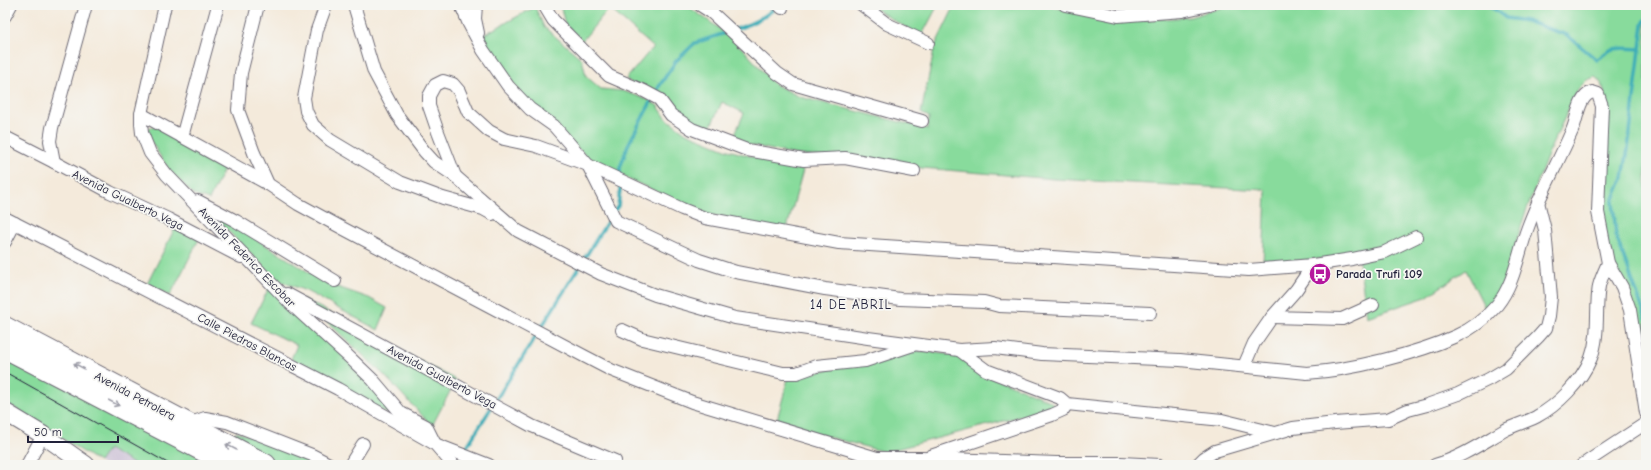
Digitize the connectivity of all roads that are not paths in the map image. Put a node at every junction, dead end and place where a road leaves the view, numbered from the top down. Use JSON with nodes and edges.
{"nodes":[{"id":1,"x":11,"y":5,"type":"edge"},
{"id":2,"x":86,"y":5,"type":"edge"},
{"id":3,"x":165,"y":5,"type":"edge"},
{"id":4,"x":218,"y":5,"type":"edge"},
{"id":5,"x":258,"y":5,"type":"edge"},
{"id":6,"x":326,"y":5,"type":"edge"},
{"id":7,"x":354,"y":5,"type":"edge"},
{"id":8,"x":462,"y":5,"type":"edge"},
{"id":9,"x":476,"y":5,"type":"edge"},
{"id":10,"x":544,"y":5,"type":"edge"},
{"id":11,"x":556,"y":5,"type":"edge"},
{"id":12,"x":700,"y":5,"type":"edge"},
{"id":13,"x":862,"y":5,"type":"edge"},
{"id":14,"x":1065,"y":5,"type":"edge"},
{"id":15,"x":1209,"y":5,"type":"edge"},
{"id":16,"x":713,"y":9,"type":"edge"},
{"id":17,"x":5,"y":16,"type":"edge"},
{"id":18,"x":566,"y":33,"type":"junction"},
{"id":19,"x":928,"y":43,"type":"dead end"},
{"id":20,"x":483,"y":50,"type":"junction"},
{"id":21,"x":141,"y":114,"type":"junction"},
{"id":22,"x":922,"y":121,"type":"dead end"},
{"id":23,"x":5,"y":137,"type":"edge"},
{"id":24,"x":182,"y":137,"type":"junction"},
{"id":25,"x":54,"y":162,"type":"junction"},
{"id":26,"x":588,"y":165,"type":"junction"},
{"id":27,"x":914,"y":172,"type":"dead end"},
{"id":28,"x":455,"y":176,"type":"junction"},
{"id":29,"x":268,"y":184,"type":"junction"},
{"id":30,"x":190,"y":197,"type":"junction"},
{"id":31,"x":1538,"y":202,"type":"junction"},
{"id":32,"x":10,"y":220,"type":"edge"},
{"id":33,"x":506,"y":222,"type":"junction"},
{"id":34,"x":1416,"y":237,"type":"dead end"},
{"id":35,"x":5,"y":242,"type":"edge"},
{"id":36,"x":251,"y":262,"type":"junction"},
{"id":37,"x":1608,"y":263,"type":"junction"},
{"id":38,"x":1313,"y":265,"type":"junction"},
{"id":39,"x":335,"y":281,"type":"dead end"},
{"id":40,"x":273,"y":284,"type":"junction"},
{"id":41,"x":1373,"y":305,"type":"dead end"},
{"id":42,"x":1150,"y":313,"type":"dead end"},
{"id":43,"x":1272,"y":317,"type":"junction"},
{"id":44,"x":5,"y":328,"type":"edge"},
{"id":45,"x":622,"y":330,"type":"dead end"},
{"id":46,"x":916,"y":344,"type":"junction"},
{"id":47,"x":5,"y":347,"type":"edge"},
{"id":48,"x":959,"y":350,"type":"junction"},
{"id":49,"x":1244,"y":366,"type":"junction"},
{"id":50,"x":1067,"y":404,"type":"junction"},
{"id":51,"x":5,"y":412,"type":"edge"},
{"id":52,"x":1646,"y":413,"type":"edge"},
{"id":53,"x":1646,"y":423,"type":"edge"},
{"id":54,"x":187,"y":424,"type":"junction"},
{"id":55,"x":1277,"y":433,"type":"junction"},
{"id":56,"x":43,"y":435,"type":"junction"},
{"id":57,"x":363,"y":444,"type":"dead end"},
{"id":58,"x":435,"y":444,"type":"junction"},
{"id":59,"x":922,"y":458,"type":"junction"},
{"id":60,"x":615,"y":461,"type":"dead end"},
{"id":61,"x":1200,"y":464,"type":"edge"},
{"id":62,"x":27,"y":465,"type":"edge"},
{"id":63,"x":86,"y":465,"type":"edge"},
{"id":64,"x":232,"y":465,"type":"edge"},
{"id":65,"x":265,"y":465,"type":"edge"},
{"id":66,"x":331,"y":465,"type":"edge"},
{"id":67,"x":350,"y":465,"type":"edge"},
{"id":68,"x":453,"y":465,"type":"edge"},
{"id":69,"x":489,"y":465,"type":"edge"},
{"id":70,"x":1160,"y":465,"type":"edge"},
{"id":71,"x":1435,"y":465,"type":"edge"},
{"id":72,"x":1582,"y":465,"type":"edge"}],
"edges":[{"from":1,"to":17,"type":"street"},
{"from":2,"to":25,"type":"street"},
{"from":3,"to":21,"type":"street","name":"Avenida Federico Escobar"},
{"from":4,"to":24,"type":"street"},
{"from":5,"to":29,"type":"street"},
{"from":6,"to":33,"type":"street"},
{"from":7,"to":28,"type":"street"},
{"from":8,"to":20,"type":"street"},
{"from":9,"to":20,"type":"street"},
{"from":10,"to":18,"type":"street"},
{"from":11,"to":18,"type":"street"},
{"from":12,"to":16,"type":"street"},
{"from":13,"to":19,"type":"street"},
{"from":14,"to":15,"type":"street"},
{"from":16,"to":22,"type":"street"},
{"from":18,"to":27,"type":"street"},
{"from":20,"to":26,"type":"street"},
{"from":21,"to":24,"type":"street"},
{"from":21,"to":30,"type":"street","name":"Avenida Federico Escobar"},
{"from":23,"to":25,"type":"street","name":"Avenida Gualberto Vega"},
{"from":24,"to":29,"type":"street"},
{"from":25,"to":36,"type":"street","name":"Avenida Gualberto Vega"},
{"from":26,"to":28,"type":"street"},
{"from":26,"to":38,"type":"street"},
{"from":26,"to":42,"type":"street"},
{"from":28,"to":33,"type":"street"},
{"from":29,"to":59,"type":"street"},
{"from":30,"to":36,"type":"street","name":"Avenida Federico Escobar"},
{"from":30,"to":39,"type":"street"},
{"from":31,"to":37,"type":"street"},
{"from":31,"to":49,"type":"street"},
{"from":31,"to":55,"type":"street"},
{"from":32,"to":35,"type":"street"},
{"from":32,"to":58,"type":"street","name":"Calle Piedras Blancas"},
{"from":33,"to":46,"type":"street"},
{"from":34,"to":38,"type":"street"},
{"from":36,"to":40,"type":"street","name":"Avenida Federico Escobar"},
{"from":37,"to":52,"type":"street"},
{"from":37,"to":71,"type":"street"},
{"from":38,"to":43,"type":"street"},
{"from":40,"to":58,"type":"street","name":"Avenida Federico Escobar"},
{"from":40,"to":60,"type":"street","name":"Avenida Gualberto Vega"},
{"from":41,"to":43,"type":"street"},
{"from":43,"to":49,"type":"street"},
{"from":54,"to":44,"type":"highway","name":"Avenida Petrolera","one_way":true},
{"from":45,"to":46,"type":"street"},
{"from":46,"to":48,"type":"street"},
{"from":47,"to":64,"type":"highway","name":"Avenida Petrolera","one_way":true},
{"from":48,"to":49,"type":"street"},
{"from":48,"to":50,"type":"street"},
{"from":50,"to":55,"type":"street"},
{"from":50,"to":59,"type":"street"},
{"from":51,"to":56,"type":"street"},
{"from":53,"to":72,"type":"street"},
{"from":65,"to":54,"type":"highway","name":"Avenida Petrolera","one_way":true},
{"from":54,"to":66,"type":"street"},
{"from":55,"to":61,"type":"street"},
{"from":56,"to":62,"type":"street"},
{"from":56,"to":63,"type":"street"},
{"from":57,"to":67,"type":"street"},
{"from":58,"to":68,"type":"street","name":"Avenida Federico Escobar"},
{"from":58,"to":69,"type":"street","name":"Calle Piedras Blancas"},
{"from":59,"to":70,"type":"street"}]}
